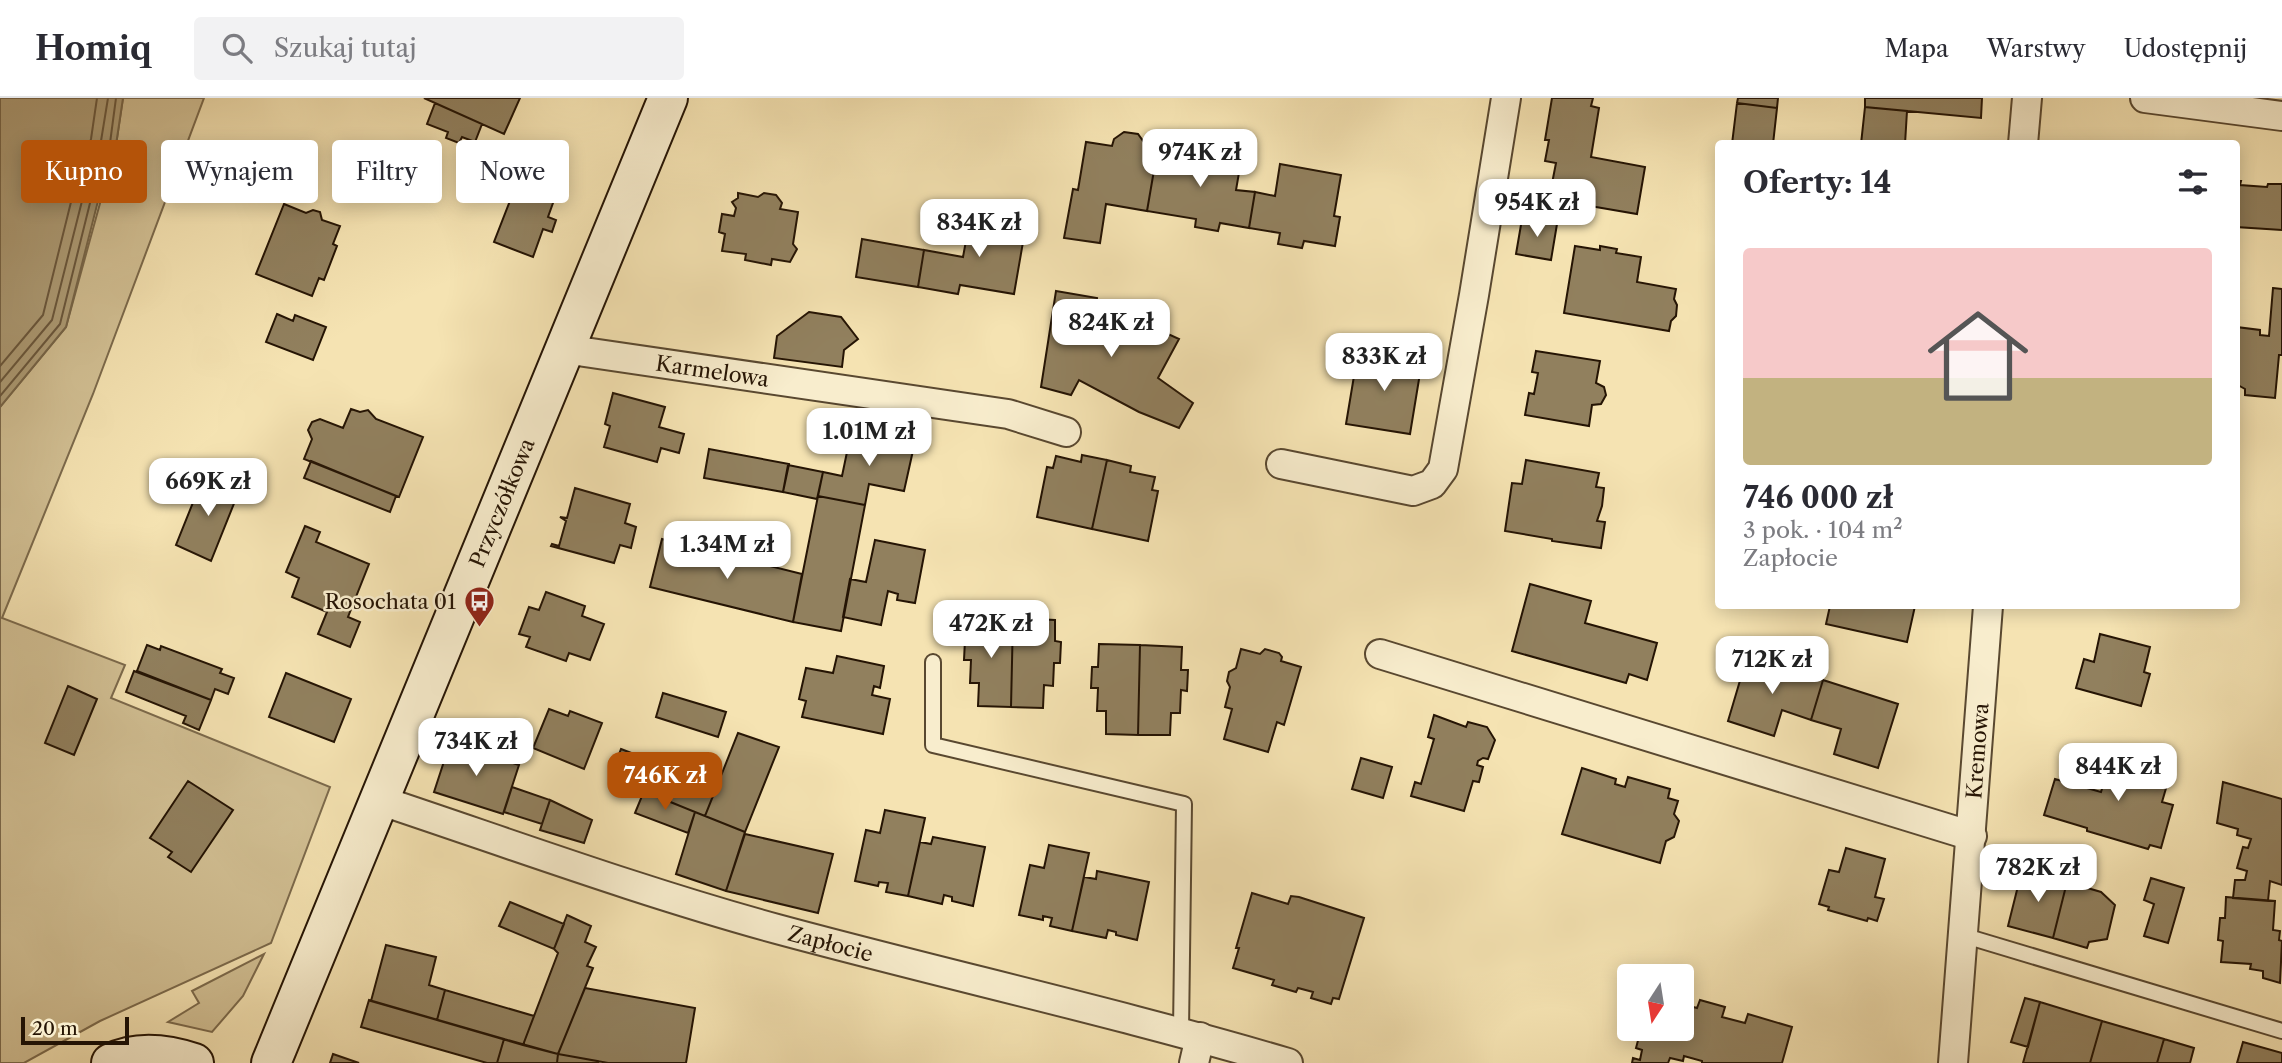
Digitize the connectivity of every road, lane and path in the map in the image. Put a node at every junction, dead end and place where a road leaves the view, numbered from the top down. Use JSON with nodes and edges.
{"nodes":[{"id":1,"x":667,"y":98,"type":"edge"},
{"id":2,"x":1506,"y":98,"type":"edge"},
{"id":3,"x":2027,"y":98,"type":"edge"},
{"id":4,"x":2145,"y":98,"type":"edge"},
{"id":5,"x":2282,"y":116,"type":"edge"},
{"id":6,"x":2023,"y":140,"type":"edge"},
{"id":7,"x":564,"y":349,"type":"junction"},
{"id":8,"x":1066,"y":432,"type":"dead end"},
{"id":9,"x":1281,"y":464,"type":"dead end"},
{"id":10,"x":1988,"y":609,"type":"edge"},
{"id":11,"x":1380,"y":654,"type":"dead end"},
{"id":12,"x":933,"y":662,"type":"dead end"},
{"id":13,"x":379,"y":800,"type":"junction"},
{"id":14,"x":1972,"y":836,"type":"junction"},
{"id":15,"x":1962,"y":935,"type":"junction"},
{"id":16,"x":2282,"y":1031,"type":"edge"},
{"id":17,"x":1192,"y":1044,"type":"edge"},
{"id":18,"x":111,"y":1063,"type":"edge"},
{"id":19,"x":194,"y":1063,"type":"edge"},
{"id":20,"x":271,"y":1063,"type":"edge"},
{"id":21,"x":1288,"y":1063,"type":"edge"},
{"id":22,"x":1954,"y":1063,"type":"edge"}],
"edges":[{"from":1,"to":7,"type":"street","name":"Przyczółkowa"},
{"from":2,"to":9,"type":"street"},
{"from":3,"to":6,"type":"street"},
{"from":4,"to":5,"type":"street"},
{"from":7,"to":8,"type":"street","name":"Karmelowa"},
{"from":7,"to":13,"type":"street","name":"Przyczółkowa"},
{"from":10,"to":14,"type":"street","name":"Kremowa"},
{"from":11,"to":14,"type":"street"},
{"from":12,"to":17,"type":"lane"},
{"from":13,"to":17,"type":"street","name":"Zapłocie"},
{"from":13,"to":20,"type":"street","name":"Przyczółkowa"},
{"from":14,"to":15,"type":"street","name":"Kremowa"},
{"from":15,"to":16,"type":"lane"},
{"from":15,"to":22,"type":"street","name":"Kremowa"},
{"from":17,"to":21,"type":"street","name":"Zapłocie"},
{"from":18,"to":19,"type":"street"}]}
